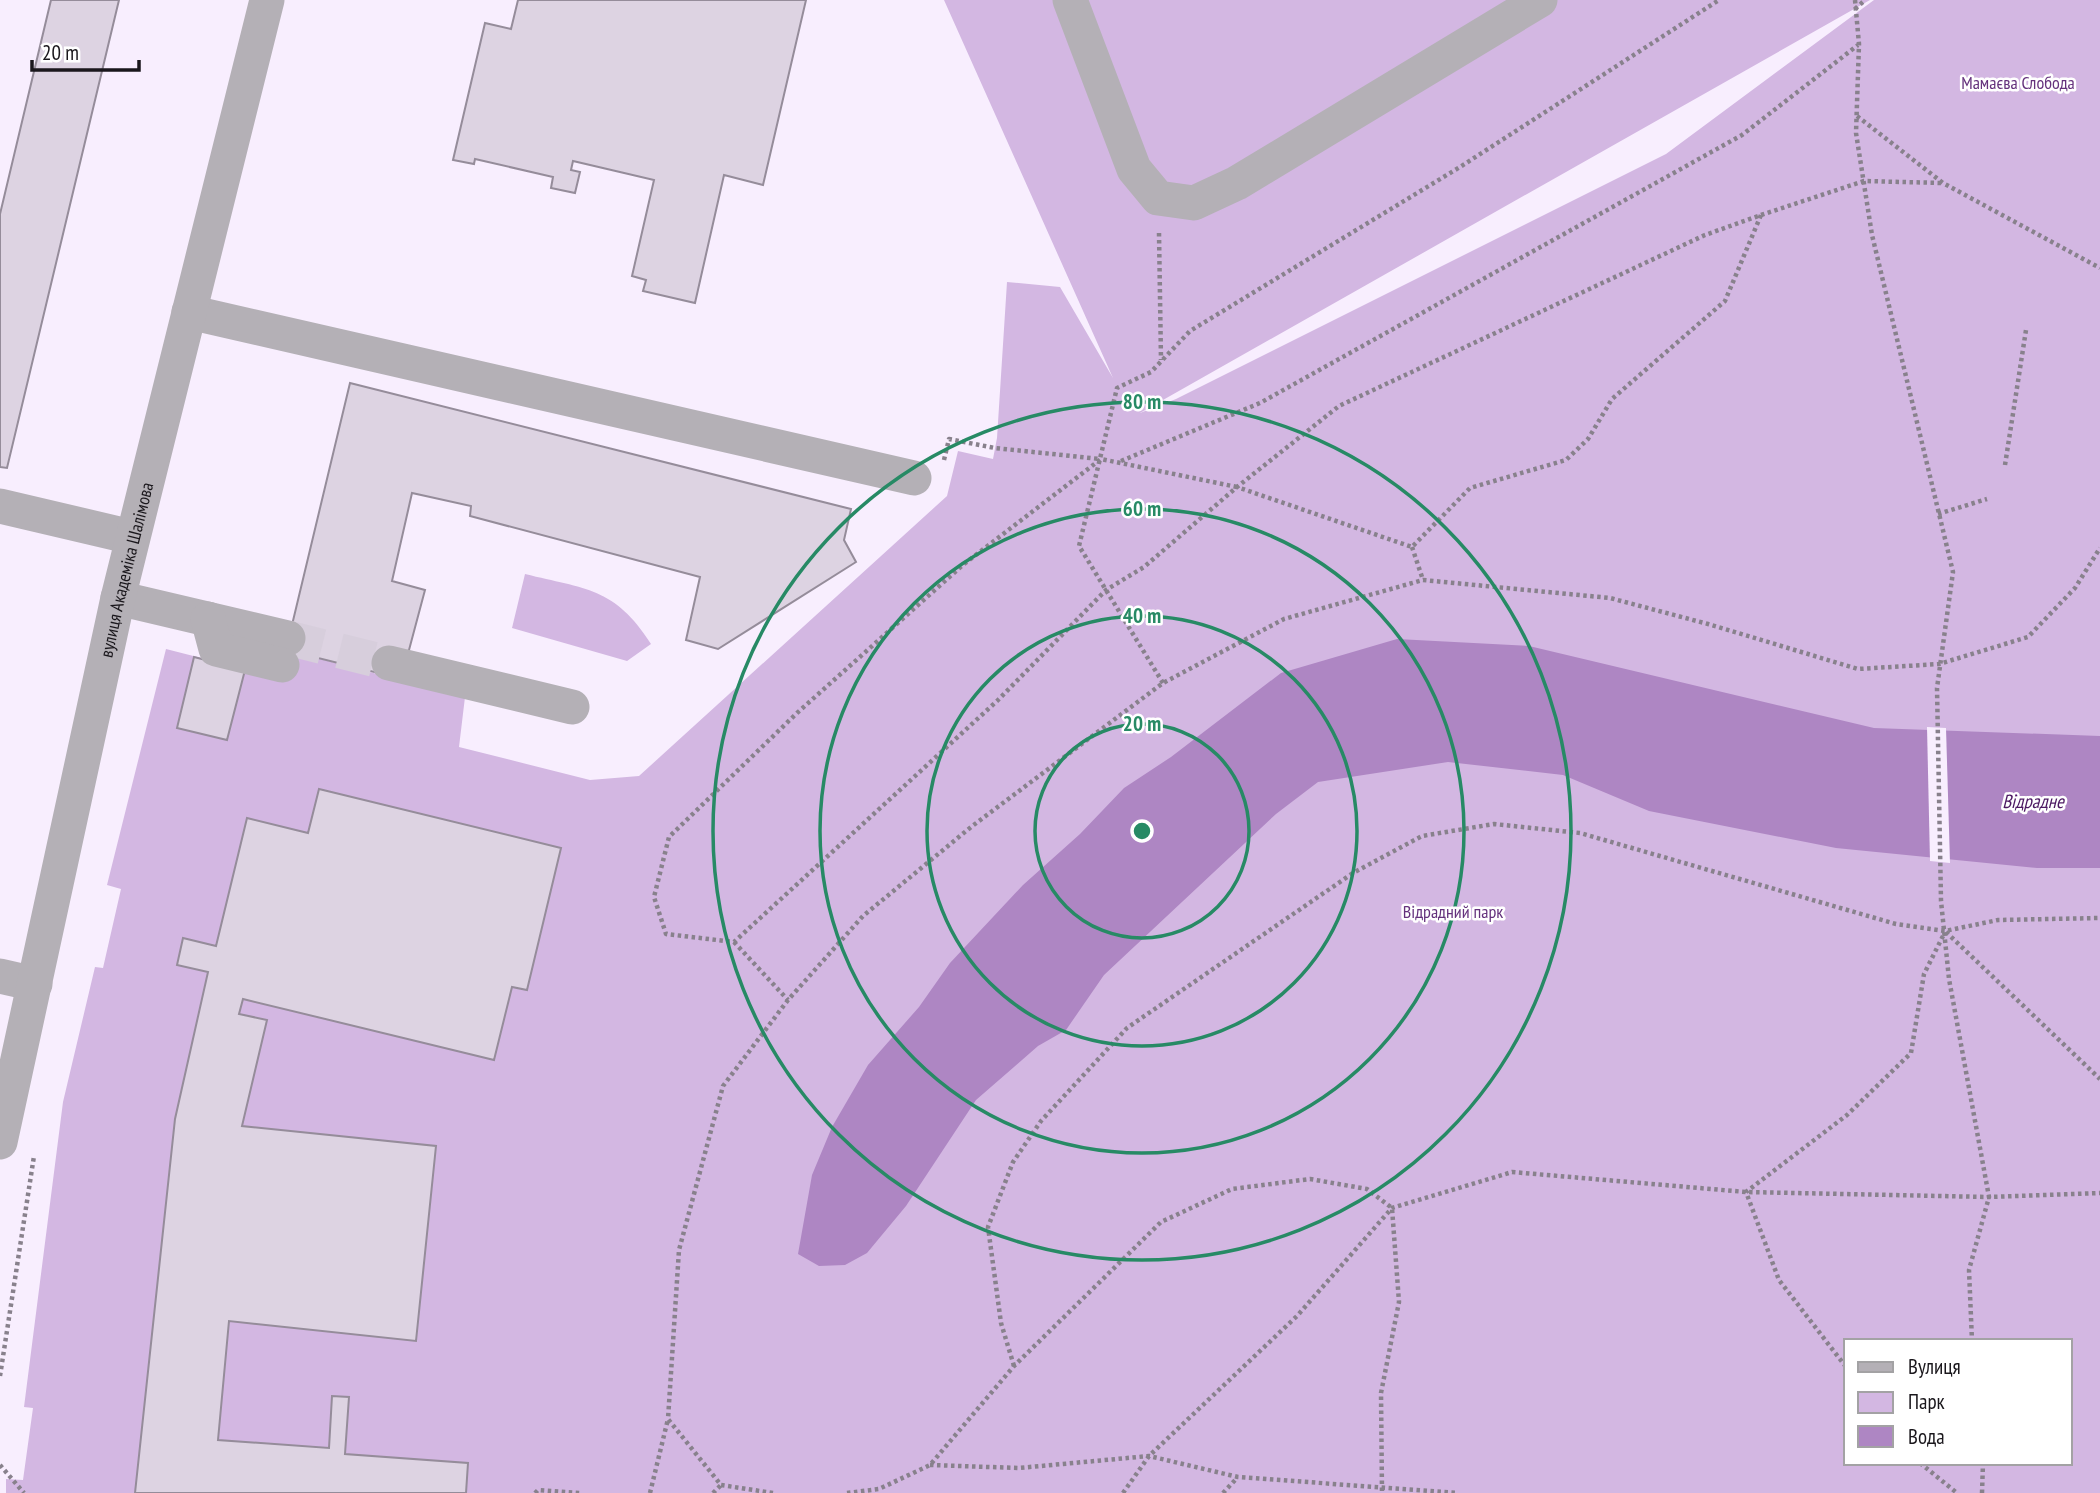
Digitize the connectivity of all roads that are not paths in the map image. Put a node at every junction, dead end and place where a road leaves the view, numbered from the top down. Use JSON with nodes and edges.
{"nodes":[{"id":1,"x":250,"y":0,"type":"edge"},
{"id":2,"x":267,"y":0,"type":"edge"},
{"id":3,"x":1070,"y":0,"type":"edge"},
{"id":4,"x":1540,"y":0,"type":"edge"},
{"id":5,"x":189,"y":312,"type":"junction"},
{"id":6,"x":914,"y":478,"type":"dead end"},
{"id":7,"x":0,"y":506,"type":"edge"},
{"id":8,"x":119,"y":534,"type":"junction"},
{"id":9,"x":118,"y":598,"type":"junction"},
{"id":10,"x":285,"y":652,"type":"tunnel mouth"},
{"id":11,"x":389,"y":663,"type":"tunnel mouth"},
{"id":12,"x":572,"y":707,"type":"dead end"},
{"id":13,"x":19,"y":981,"type":"edge"},
{"id":14,"x":0,"y":1081,"type":"edge"},
{"id":15,"x":0,"y":1142,"type":"edge"}],
"edges":[{"from":1,"to":8,"type":"street","name":"вулиця Академіка Шалімова"},
{"from":2,"to":5,"type":"street","name":"вулиця Академіка Шалімова"},
{"from":3,"to":4,"type":"street"},
{"from":5,"to":6,"type":"street"},
{"from":5,"to":9,"type":"street","name":"вулиця Академіка Шалімова"},
{"from":7,"to":8,"type":"street"},
{"from":8,"to":13,"type":"street","name":"вулиця Академіка Шалімова"},
{"from":9,"to":10,"type":"street"},
{"from":9,"to":13,"type":"street","name":"вулиця Академіка Шалімова"},
{"from":11,"to":12,"type":"street"},
{"from":13,"to":14,"type":"street","name":"вулиця Академіка Шалімова"},
{"from":13,"to":15,"type":"street","name":"вулиця Академіка Шалімова"}]}
